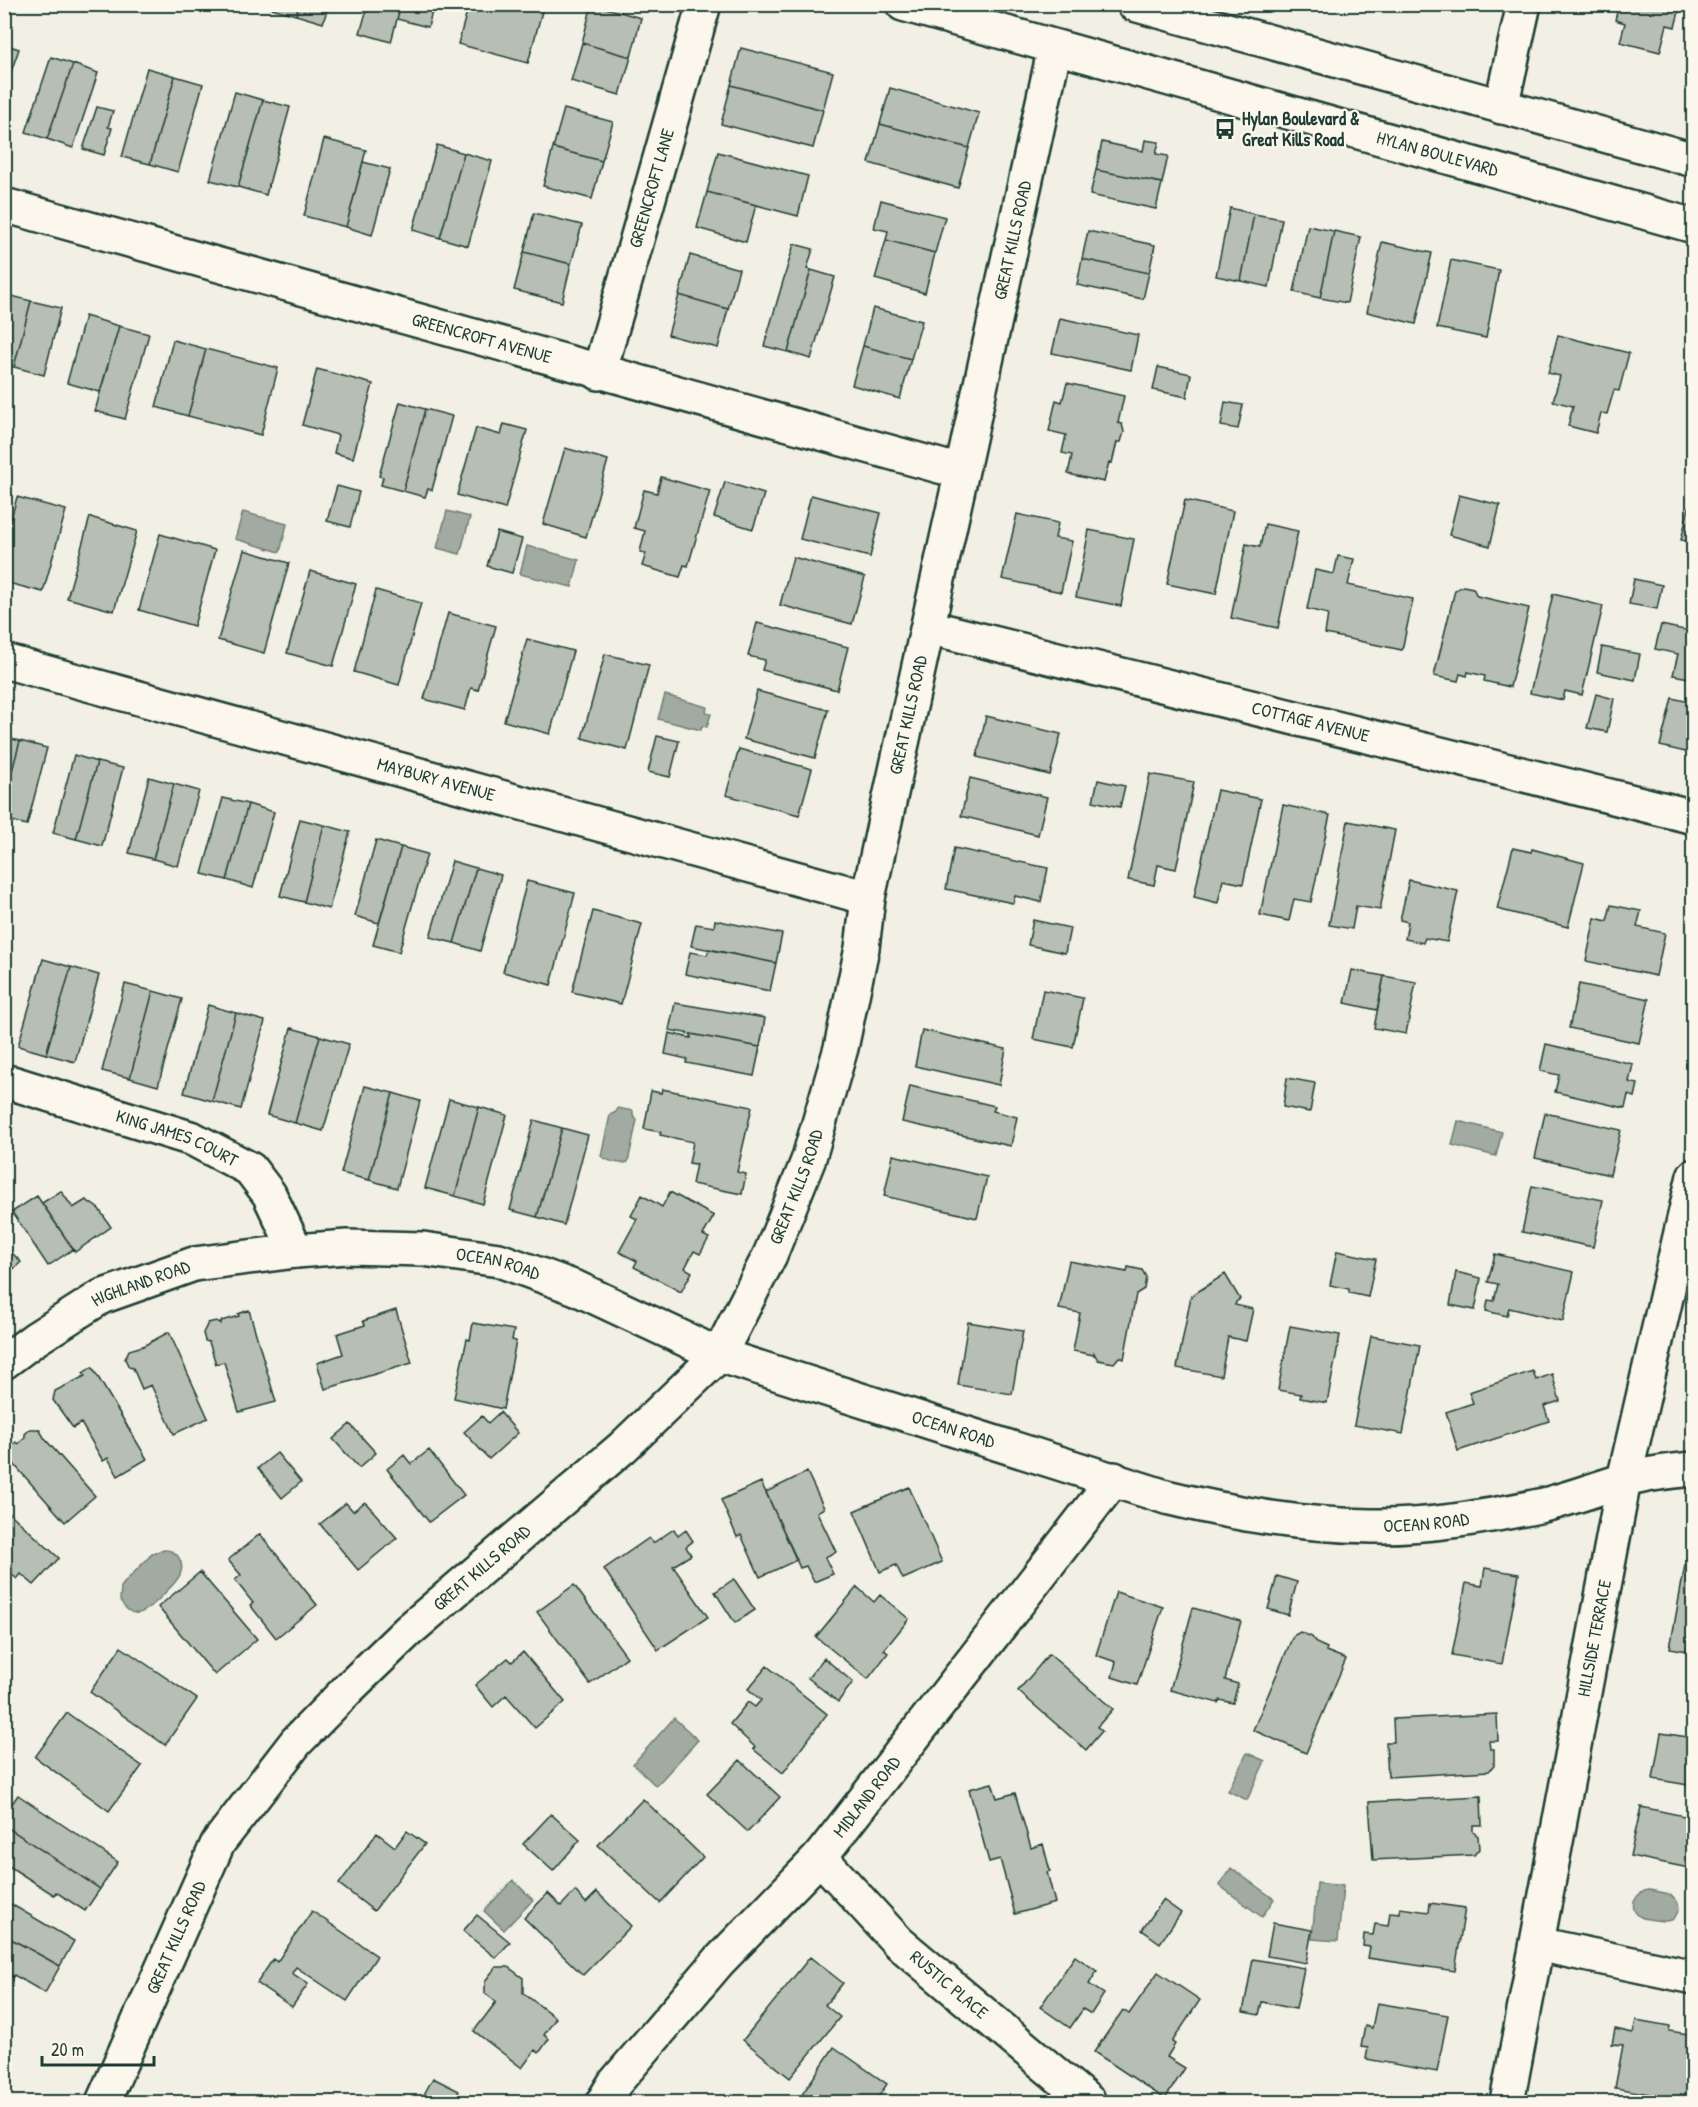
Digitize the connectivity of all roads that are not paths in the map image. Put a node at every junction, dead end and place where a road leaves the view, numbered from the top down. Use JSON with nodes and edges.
{"nodes":[{"id":1,"x":704,"y":4,"type":"edge"},
{"id":2,"x":903,"y":4,"type":"edge"},
{"id":3,"x":1134,"y":4,"type":"edge"},
{"id":4,"x":1524,"y":4,"type":"edge"},
{"id":5,"x":1055,"y":47,"type":"junction"},
{"id":6,"x":1501,"y":107,"type":"junction"},
{"id":7,"x":1694,"y":160,"type":"edge"},
{"id":8,"x":4,"y":205,"type":"edge"},
{"id":9,"x":1694,"y":226,"type":"edge"},
{"id":10,"x":599,"y":373,"type":"junction"},
{"id":11,"x":961,"y":472,"type":"junction"},
{"id":12,"x":928,"y":627,"type":"junction"},
{"id":13,"x":4,"y":661,"type":"edge"},
{"id":14,"x":1694,"y":817,"type":"edge"},
{"id":15,"x":868,"y":898,"type":"junction"},
{"id":16,"x":12,"y":1083,"type":"dead end"},
{"id":17,"x":1694,"y":1176,"type":"edge"},
{"id":18,"x":296,"y":1251,"type":"junction"},
{"id":19,"x":719,"y":1355,"type":"junction"},
{"id":20,"x":4,"y":1362,"type":"edge"},
{"id":21,"x":1694,"y":1469,"type":"edge"},
{"id":22,"x":1114,"y":1479,"type":"junction"},
{"id":23,"x":1624,"y":1480,"type":"junction"},
{"id":24,"x":820,"y":1857,"type":"junction"},
{"id":25,"x":1537,"y":1944,"type":"junction"},
{"id":26,"x":1694,"y":1977,"type":"edge"},
{"id":27,"x":103,"y":2103,"type":"edge"},
{"id":28,"x":603,"y":2103,"type":"edge"},
{"id":29,"x":1089,"y":2103,"type":"edge"},
{"id":30,"x":1507,"y":2103,"type":"edge"}],
"edges":[{"from":1,"to":10,"type":"street","name":"GREENCROFT LANE"},
{"from":2,"to":5,"type":"street","name":"HYLAN BOULEVARD"},
{"from":3,"to":6,"type":"street"},
{"from":4,"to":6,"type":"street"},
{"from":5,"to":9,"type":"street","name":"HYLAN BOULEVARD"},
{"from":5,"to":11,"type":"street","name":"GREAT KILLS ROAD"},
{"from":6,"to":7,"type":"street"},
{"from":8,"to":10,"type":"street","name":"GREENCROFT AVENUE"},
{"from":10,"to":11,"type":"street","name":"GREENCROFT AVENUE"},
{"from":11,"to":12,"type":"street","name":"GREAT KILLS ROAD"},
{"from":12,"to":14,"type":"street","name":"COTTAGE AVENUE"},
{"from":12,"to":15,"type":"street","name":"GREAT KILLS ROAD"},
{"from":13,"to":15,"type":"street","name":"MAYBURY AVENUE"},
{"from":15,"to":19,"type":"street","name":"GREAT KILLS ROAD"},
{"from":16,"to":18,"type":"street","name":"KING JAMES COURT"},
{"from":17,"to":23,"type":"street","name":"HILLSIDE TERRACE"},
{"from":18,"to":19,"type":"street","name":"OCEAN ROAD"},
{"from":18,"to":20,"type":"street","name":"HIGHLAND ROAD"},
{"from":19,"to":22,"type":"street","name":"OCEAN ROAD"},
{"from":19,"to":27,"type":"street","name":"GREAT KILLS ROAD"},
{"from":21,"to":23,"type":"street","name":"OCEAN ROAD"},
{"from":22,"to":23,"type":"street","name":"OCEAN ROAD"},
{"from":22,"to":24,"type":"street","name":"MIDLAND ROAD"},
{"from":23,"to":25,"type":"street","name":"HILLSIDE TERRACE"},
{"from":24,"to":28,"type":"street","name":"MIDLAND ROAD"},
{"from":24,"to":29,"type":"street","name":"RUSTIC PLACE"},
{"from":25,"to":26,"type":"street"},
{"from":25,"to":30,"type":"street","name":"HILLSIDE TERRACE"}]}
